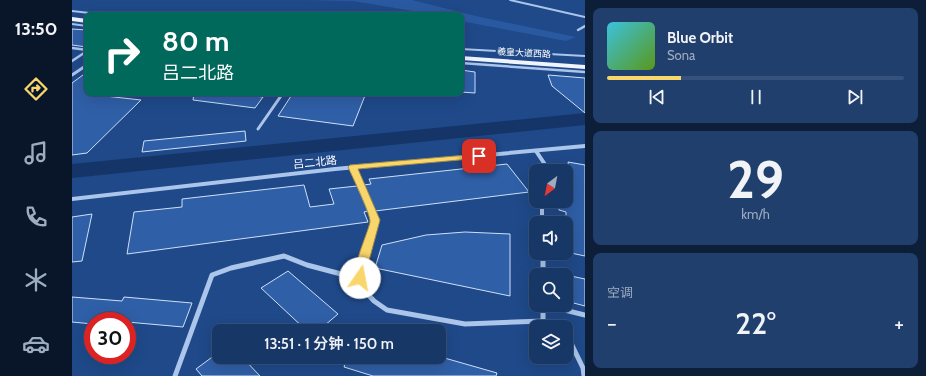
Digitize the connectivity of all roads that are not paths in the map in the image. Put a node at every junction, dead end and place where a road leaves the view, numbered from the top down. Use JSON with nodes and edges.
{"nodes":[{"id":1,"x":510,"y":0,"type":"edge"},
{"id":2,"x":72,"y":11,"type":"edge"},
{"id":3,"x":84,"y":12,"type":"edge"},
{"id":4,"x":72,"y":15,"type":"edge"},
{"id":5,"x":84,"y":16,"type":"edge"},
{"id":6,"x":585,"y":17,"type":"edge"},
{"id":7,"x":72,"y":19,"type":"edge"},
{"id":8,"x":84,"y":21,"type":"edge"},
{"id":9,"x":72,"y":24,"type":"edge"},
{"id":10,"x":84,"y":26,"type":"edge"},
{"id":11,"x":585,"y":26,"type":"edge"},
{"id":12,"x":578,"y":30,"type":"dead end"},
{"id":13,"x":72,"y":48,"type":"edge"},
{"id":14,"x":464,"y":49,"type":"edge"},
{"id":15,"x":84,"y":50,"type":"edge"},
{"id":16,"x":84,"y":52,"type":"edge"},
{"id":17,"x":464,"y":54,"type":"edge"},
{"id":18,"x":585,"y":56,"type":"edge"},
{"id":19,"x":464,"y":58,"type":"edge"},
{"id":20,"x":72,"y":61,"type":"edge"},
{"id":21,"x":585,"y":62,"type":"edge"},
{"id":22,"x":464,"y":63,"type":"edge"},
{"id":23,"x":585,"y":66,"type":"edge"},
{"id":24,"x":84,"y":67,"type":"edge"},
{"id":25,"x":585,"y":72,"type":"edge"},
{"id":26,"x":72,"y":75,"type":"edge"},
{"id":27,"x":281,"y":96,"type":"edge"},
{"id":28,"x":258,"y":129,"type":"dead end"},
{"id":29,"x":585,"y":146,"type":"edge"},
{"id":30,"x":536,"y":151,"type":"junction"},
{"id":31,"x":545,"y":164,"type":"edge"},
{"id":32,"x":353,"y":167,"type":"junction"},
{"id":33,"x":72,"y":199,"type":"edge"},
{"id":34,"x":360,"y":278,"type":"junction"},
{"id":35,"x":572,"y":312,"type":"edge"},
{"id":36,"x":585,"y":315,"type":"edge"},
{"id":37,"x":529,"y":322,"type":"edge"},
{"id":38,"x":573,"y":347,"type":"edge"},
{"id":39,"x":174,"y":376,"type":"edge"},
{"id":40,"x":584,"y":376,"type":"edge"}],
"edges":[{"from":1,"to":6,"type":"lane"},
{"from":2,"to":3,"type":"lane"},
{"from":4,"to":5,"type":"main road"},
{"from":7,"to":8,"type":"main road"},
{"from":9,"to":10,"type":"lane"},
{"from":11,"to":12,"type":"street"},
{"from":13,"to":15,"type":"street"},
{"from":14,"to":18,"type":"lane"},
{"from":16,"to":20,"type":"street"},
{"from":17,"to":21,"type":"main road","name":"羲皇大道西路"},
{"from":19,"to":23,"type":"main road","name":"羲皇大道西路"},
{"from":22,"to":25,"type":"lane"},
{"from":24,"to":26,"type":"street"},
{"from":27,"to":28,"type":"street"},
{"from":29,"to":30,"type":"street","name":"吕二北路"},
{"from":30,"to":31,"type":"street"},
{"from":30,"to":32,"type":"street","name":"吕二北路"},
{"from":32,"to":33,"type":"street","name":"吕二北路"},
{"from":32,"to":34,"type":"street"},
{"from":34,"to":37,"type":"street"},
{"from":34,"to":39,"type":"street"},
{"from":35,"to":36,"type":"street"},
{"from":38,"to":40,"type":"street"}]}
